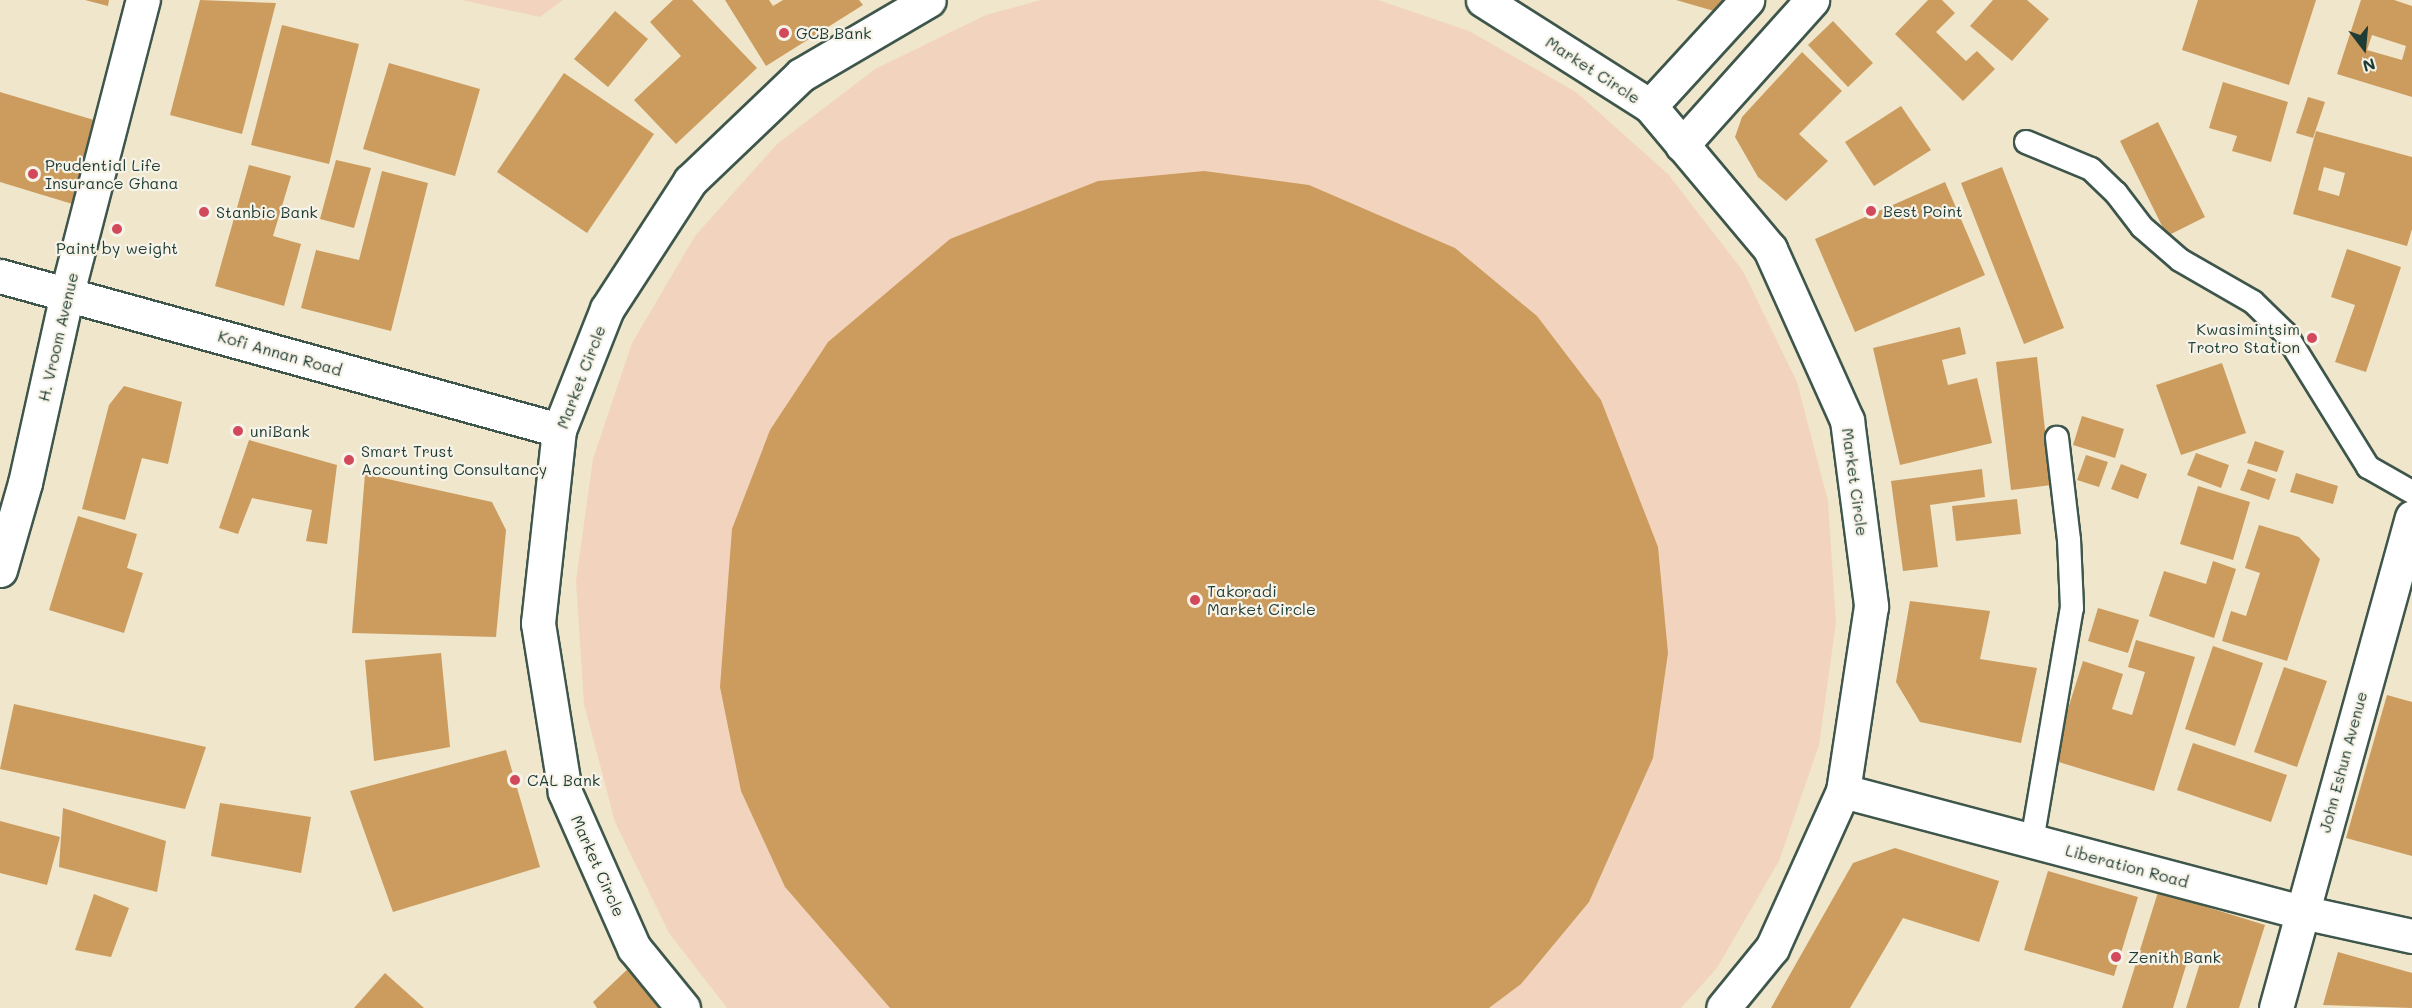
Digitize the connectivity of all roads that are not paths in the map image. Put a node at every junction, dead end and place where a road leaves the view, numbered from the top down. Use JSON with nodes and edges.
{"nodes":[{"id":1,"x":143,"y":0,"type":"edge"},
{"id":2,"x":928,"y":0,"type":"edge"},
{"id":3,"x":1484,"y":0,"type":"edge"},
{"id":4,"x":1748,"y":0,"type":"edge"},
{"id":5,"x":1812,"y":0,"type":"edge"},
{"id":6,"x":1650,"y":106,"type":"junction"},
{"id":7,"x":2026,"y":142,"type":"dead end"},
{"id":8,"x":1682,"y":145,"type":"junction"},
{"id":9,"x":0,"y":276,"type":"edge"},
{"id":10,"x":67,"y":294,"type":"junction"},
{"id":11,"x":559,"y":430,"type":"junction"},
{"id":12,"x":2057,"y":438,"type":"dead end"},
{"id":13,"x":2412,"y":492,"type":"edge"},
{"id":14,"x":2412,"y":517,"type":"edge"},
{"id":15,"x":0,"y":570,"type":"edge"},
{"id":16,"x":1843,"y":791,"type":"junction"},
{"id":17,"x":2032,"y":841,"type":"junction"},
{"id":18,"x":2302,"y":912,"type":"junction"},
{"id":19,"x":2412,"y":936,"type":"edge"},
{"id":20,"x":683,"y":1008,"type":"edge"},
{"id":21,"x":1723,"y":1008,"type":"edge"},
{"id":22,"x":2276,"y":1008,"type":"edge"}],
"edges":[{"from":1,"to":10,"type":"street","name":"H. Vroom Avenue"},
{"from":2,"to":11,"type":"street","name":"Market Circle"},
{"from":3,"to":6,"type":"street","name":"Market Circle"},
{"from":4,"to":6,"type":"street"},
{"from":5,"to":8,"type":"street"},
{"from":6,"to":8,"type":"street","name":"Market Circle"},
{"from":7,"to":13,"type":"lane"},
{"from":8,"to":16,"type":"street","name":"Market Circle"},
{"from":9,"to":10,"type":"street","name":"Kofi Annan Road"},
{"from":10,"to":11,"type":"street","name":"Kofi Annan Road"},
{"from":10,"to":15,"type":"street","name":"H. Vroom Avenue"},
{"from":11,"to":20,"type":"street","name":"Market Circle"},
{"from":12,"to":17,"type":"lane"},
{"from":14,"to":18,"type":"street","name":"John Eshun Avenue"},
{"from":16,"to":17,"type":"street","name":"Liberation Road"},
{"from":16,"to":21,"type":"street","name":"Market Circle"},
{"from":17,"to":18,"type":"street","name":"Liberation Road"},
{"from":18,"to":19,"type":"street","name":"Liberation Road"},
{"from":18,"to":22,"type":"street","name":"John Eshun Avenue"}]}
